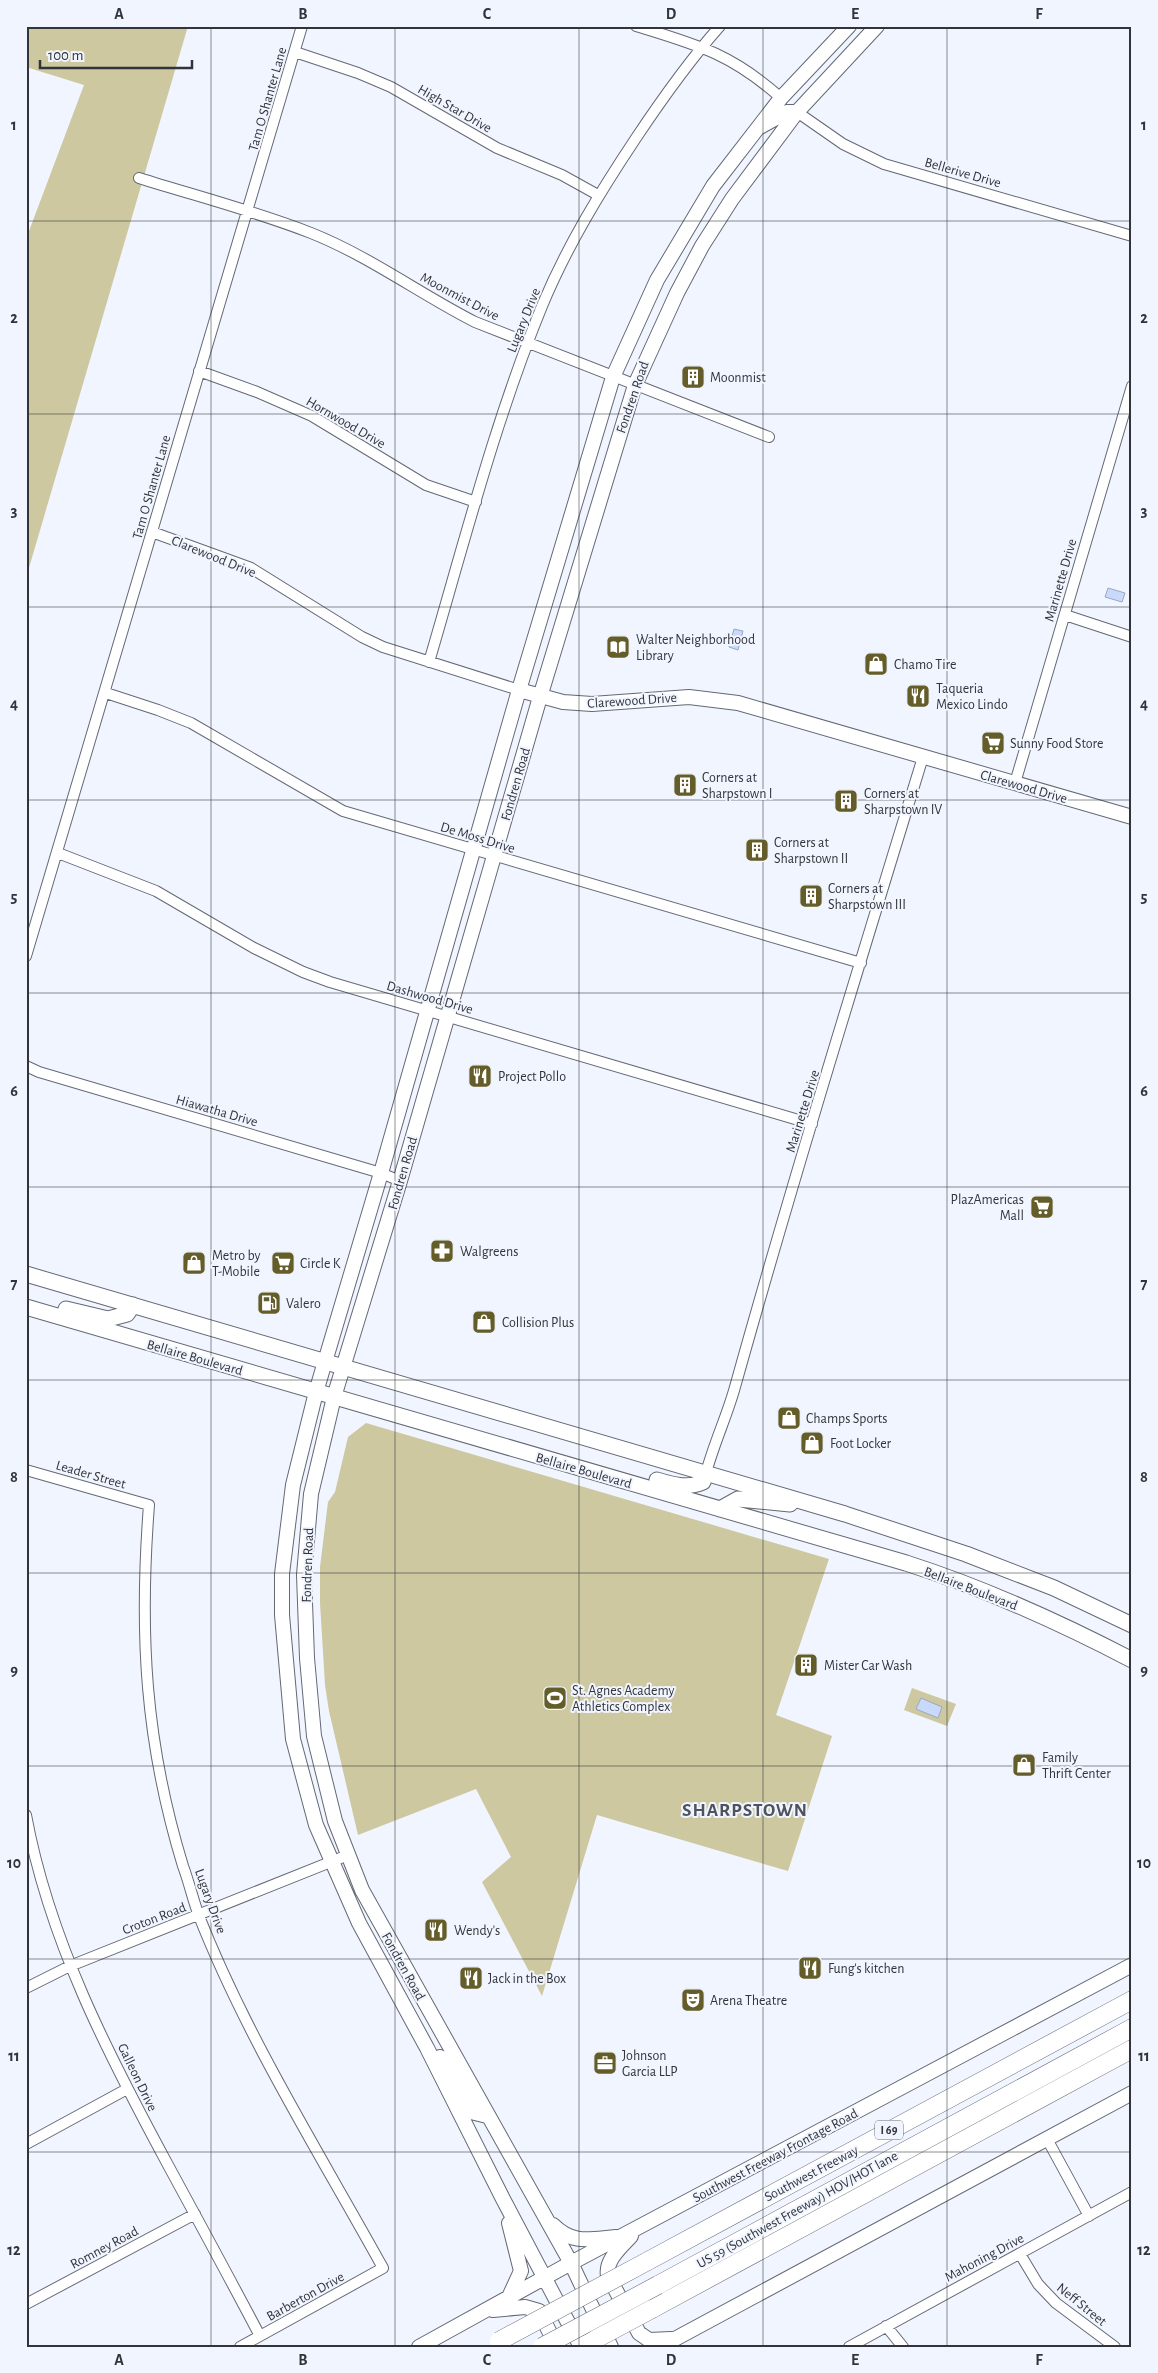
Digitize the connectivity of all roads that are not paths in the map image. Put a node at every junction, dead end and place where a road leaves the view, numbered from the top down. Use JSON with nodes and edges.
{"nodes":[{"id":1,"x":302,"y":26,"type":"edge"},
{"id":2,"x":636,"y":26,"type":"edge"},
{"id":3,"x":720,"y":26,"type":"edge"},
{"id":4,"x":849,"y":26,"type":"edge"},
{"id":5,"x":877,"y":26,"type":"edge"},
{"id":6,"x":702,"y":46,"type":"junction"},
{"id":7,"x":295,"y":52,"type":"junction"},
{"id":8,"x":812,"y":67,"type":"junction"},
{"id":9,"x":781,"y":98,"type":"junction"},
{"id":10,"x":797,"y":112,"type":"junction"},
{"id":11,"x":758,"y":128,"type":"junction"},
{"id":12,"x":139,"y":178,"type":"dead end"},
{"id":13,"x":598,"y":195,"type":"junction"},
{"id":14,"x":248,"y":212,"type":"junction"},
{"id":15,"x":1132,"y":236,"type":"edge"},
{"id":16,"x":528,"y":344,"type":"junction"},
{"id":17,"x":199,"y":371,"type":"junction"},
{"id":18,"x":613,"y":377,"type":"junction"},
{"id":19,"x":634,"y":385,"type":"junction"},
{"id":20,"x":1132,"y":386,"type":"edge"},
{"id":21,"x":769,"y":437,"type":"dead end"},
{"id":22,"x":476,"y":502,"type":"junction"},
{"id":23,"x":152,"y":532,"type":"junction"},
{"id":24,"x":1065,"y":616,"type":"junction"},
{"id":25,"x":1132,"y":637,"type":"edge"},
{"id":26,"x":429,"y":662,"type":"junction"},
{"id":27,"x":519,"y":690,"type":"junction"},
{"id":28,"x":106,"y":692,"type":"junction"},
{"id":29,"x":540,"y":697,"type":"junction"},
{"id":30,"x":923,"y":756,"type":"junction"},
{"id":31,"x":1015,"y":783,"type":"junction"},
{"id":32,"x":1132,"y":817,"type":"edge"},
{"id":33,"x":475,"y":850,"type":"junction"},
{"id":34,"x":58,"y":853,"type":"junction"},
{"id":35,"x":494,"y":856,"type":"junction"},
{"id":36,"x":26,"y":956,"type":"edge"},
{"id":37,"x":861,"y":963,"type":"junction"},
{"id":38,"x":428,"y":1011,"type":"junction"},
{"id":39,"x":447,"y":1017,"type":"junction"},
{"id":40,"x":26,"y":1066,"type":"edge"},
{"id":41,"x":812,"y":1124,"type":"junction"},
{"id":42,"x":381,"y":1173,"type":"junction"},
{"id":43,"x":400,"y":1181,"type":"junction"},
{"id":44,"x":26,"y":1274,"type":"edge"},
{"id":45,"x":133,"y":1305,"type":"junction"},
{"id":46,"x":29,"y":1308,"type":"edge"},
{"id":47,"x":326,"y":1361,"type":"junction"},
{"id":48,"x":344,"y":1366,"type":"junction"},
{"id":49,"x":316,"y":1392,"type":"junction"},
{"id":50,"x":334,"y":1397,"type":"junction"},
{"id":51,"x":26,"y":1470,"type":"edge"},
{"id":52,"x":706,"y":1472,"type":"junction"},
{"id":53,"x":599,"y":1474,"type":"junction"},
{"id":54,"x":799,"y":1500,"type":"junction"},
{"id":55,"x":149,"y":1505,"type":"joint"},
{"id":56,"x":720,"y":1509,"type":"junction"},
{"id":57,"x":282,"y":1574,"type":"junction"},
{"id":58,"x":304,"y":1575,"type":"junction"},
{"id":59,"x":1132,"y":1625,"type":"edge"},
{"id":60,"x":1132,"y":1660,"type":"edge"},
{"id":61,"x":26,"y":1815,"type":"edge"},
{"id":62,"x":348,"y":1855,"type":"junction"},
{"id":63,"x":332,"y":1861,"type":"junction"},
{"id":64,"x":199,"y":1916,"type":"junction"},
{"id":65,"x":1132,"y":1965,"type":"edge"},
{"id":66,"x":70,"y":1966,"type":"junction"},
{"id":67,"x":26,"y":1988,"type":"edge"},
{"id":68,"x":1132,"y":2000,"type":"edge"},
{"id":69,"x":1132,"y":2028,"type":"edge"},
{"id":70,"x":427,"y":2048,"type":"junction"},
{"id":71,"x":1132,"y":2049,"type":"edge"},
{"id":72,"x":127,"y":2089,"type":"junction"},
{"id":73,"x":1132,"y":2094,"type":"edge"},
{"id":74,"x":487,"y":2116,"type":"junction"},
{"id":75,"x":1047,"y":2139,"type":"junction"},
{"id":76,"x":26,"y":2144,"type":"edge"},
{"id":77,"x":1132,"y":2192,"type":"edge"},
{"id":78,"x":500,"y":2194,"type":"junction"},
{"id":79,"x":195,"y":2214,"type":"junction"},
{"id":80,"x":1089,"y":2216,"type":"junction"},
{"id":81,"x":545,"y":2217,"type":"junction"},
{"id":82,"x":630,"y":2233,"type":"junction"},
{"id":83,"x":1020,"y":2254,"type":"junction"},
{"id":84,"x":571,"y":2263,"type":"junction"},
{"id":85,"x":384,"y":2268,"type":"joint"},
{"id":86,"x":546,"y":2278,"type":"junction"},
{"id":87,"x":507,"y":2300,"type":"junction"},
{"id":88,"x":26,"y":2304,"type":"edge"},
{"id":89,"x":489,"y":2310,"type":"junction"},
{"id":90,"x":886,"y":2326,"type":"junction"},
{"id":91,"x":260,"y":2336,"type":"junction"},
{"id":92,"x":675,"y":2339,"type":"junction"},
{"id":93,"x":494,"y":2344,"type":"edge"},
{"id":94,"x":240,"y":2347,"type":"edge"},
{"id":95,"x":419,"y":2347,"type":"edge"},
{"id":96,"x":542,"y":2347,"type":"edge"},
{"id":97,"x":558,"y":2347,"type":"edge"},
{"id":98,"x":581,"y":2347,"type":"edge"},
{"id":99,"x":612,"y":2347,"type":"edge"},
{"id":100,"x":660,"y":2347,"type":"edge"},
{"id":101,"x":849,"y":2347,"type":"edge"},
{"id":102,"x":903,"y":2347,"type":"edge"},
{"id":103,"x":1115,"y":2347,"type":"edge"}],
"edges":[{"from":1,"to":7,"type":"street","name":"Tam O Shanter Lane"},
{"from":2,"to":6,"type":"street"},
{"from":3,"to":6,"type":"street","name":"Lugary Drive"},
{"from":4,"to":8,"type":"main road","name":"Fondren Road"},
{"from":5,"to":10,"type":"main road","name":"Fondren Road"},
{"from":6,"to":9,"type":"street"},
{"from":6,"to":13,"type":"street","name":"Lugary Drive"},
{"from":7,"to":13,"type":"street","name":"High Star Drive"},
{"from":7,"to":14,"type":"street","name":"Tam O Shanter Lane"},
{"from":8,"to":9,"type":"main road","name":"Fondren Road"},
{"from":8,"to":10,"type":"main road"},
{"from":9,"to":11,"type":"main road","name":"Fondren Road"},
{"from":10,"to":11,"type":"main road"},
{"from":10,"to":15,"type":"street","name":"Bellerive Drive"},
{"from":10,"to":19,"type":"main road","name":"Fondren Road"},
{"from":11,"to":18,"type":"main road","name":"Fondren Road"},
{"from":12,"to":14,"type":"street","name":"Moonmist Drive"},
{"from":13,"to":16,"type":"street","name":"Lugary Drive"},
{"from":14,"to":16,"type":"street","name":"Moonmist Drive"},
{"from":14,"to":17,"type":"street","name":"Tam O Shanter Lane"},
{"from":16,"to":18,"type":"street","name":"Moonmist Drive"},
{"from":16,"to":22,"type":"street","name":"Lugary Drive"},
{"from":17,"to":22,"type":"street","name":"Hornwood Drive"},
{"from":17,"to":23,"type":"street","name":"Tam O Shanter Lane"},
{"from":18,"to":19,"type":"street","name":"Moonmist Drive"},
{"from":18,"to":27,"type":"main road","name":"Fondren Road"},
{"from":19,"to":21,"type":"street","name":"Moonmist Drive"},
{"from":19,"to":29,"type":"main road","name":"Fondren Road"},
{"from":20,"to":24,"type":"street","name":"Marinette Drive"},
{"from":22,"to":26,"type":"street","name":"Lugary Drive"},
{"from":23,"to":26,"type":"street","name":"Clarewood Drive"},
{"from":23,"to":28,"type":"street","name":"Tam O Shanter Lane"},
{"from":24,"to":25,"type":"street"},
{"from":24,"to":31,"type":"street","name":"Marinette Drive"},
{"from":26,"to":27,"type":"street","name":"Clarewood Drive"},
{"from":27,"to":29,"type":"main road","name":"Clarewood Drive"},
{"from":27,"to":33,"type":"main road","name":"Fondren Road"},
{"from":28,"to":33,"type":"street","name":"De Moss Drive"},
{"from":28,"to":34,"type":"street","name":"Tam O Shanter Lane"},
{"from":29,"to":30,"type":"main road","name":"Clarewood Drive"},
{"from":29,"to":35,"type":"main road","name":"Fondren Road"},
{"from":30,"to":31,"type":"main road","name":"Clarewood Drive"},
{"from":30,"to":37,"type":"street","name":"Marinette Drive"},
{"from":31,"to":32,"type":"main road","name":"Clarewood Drive"},
{"from":33,"to":35,"type":"street","name":"De Moss Drive"},
{"from":33,"to":38,"type":"main road","name":"Fondren Road"},
{"from":34,"to":36,"type":"street","name":"Tam O Shanter Lane"},
{"from":34,"to":38,"type":"street","name":"Dashwood Drive"},
{"from":35,"to":37,"type":"street","name":"De Moss Drive"},
{"from":35,"to":39,"type":"main road","name":"Fondren Road"},
{"from":37,"to":41,"type":"street","name":"Marinette Drive"},
{"from":38,"to":39,"type":"street","name":"Dashwood Drive"},
{"from":38,"to":42,"type":"main road","name":"Fondren Road"},
{"from":39,"to":41,"type":"street","name":"Dashwood Drive"},
{"from":39,"to":43,"type":"main road","name":"Fondren Road"},
{"from":40,"to":42,"type":"street","name":"Hiawatha Drive"},
{"from":41,"to":52,"type":"street","name":"Marinette Drive"},
{"from":42,"to":43,"type":"street","name":"Hiawatha Drive"},
{"from":42,"to":47,"type":"main road","name":"Fondren Road"},
{"from":43,"to":48,"type":"main road","name":"Fondren Road"},
{"from":44,"to":45,"type":"main road","name":"Bellaire Boulevard"},
{"from":45,"to":46,"type":"main road"},
{"from":45,"to":47,"type":"main road","name":"Bellaire Boulevard"},
{"from":46,"to":49,"type":"main road","name":"Bellaire Boulevard"},
{"from":47,"to":48,"type":"main road","name":"Bellaire Boulevard"},
{"from":47,"to":49,"type":"main road","name":"Fondren Road"},
{"from":48,"to":50,"type":"main road","name":"Fondren Road"},
{"from":48,"to":52,"type":"main road","name":"Bellaire Boulevard"},
{"from":49,"to":50,"type":"main road","name":"Bellaire Boulevard"},
{"from":49,"to":57,"type":"main road","name":"Fondren Road"},
{"from":50,"to":53,"type":"main road","name":"Bellaire Boulevard"},
{"from":50,"to":58,"type":"main road","name":"Fondren Road"},
{"from":51,"to":55,"type":"street","name":"Leader Street"},
{"from":52,"to":53,"type":"main road"},
{"from":52,"to":54,"type":"main road","name":"Bellaire Boulevard"},
{"from":53,"to":56,"type":"main road","name":"Bellaire Boulevard"},
{"from":54,"to":56,"type":"main road"},
{"from":54,"to":59,"type":"main road","name":"Bellaire Boulevard"},
{"from":55,"to":64,"type":"street","name":"Lugary Drive"},
{"from":56,"to":60,"type":"main road","name":"Bellaire Boulevard"},
{"from":57,"to":58,"type":"main road"},
{"from":57,"to":63,"type":"main road","name":"Fondren Road"},
{"from":58,"to":62,"type":"main road","name":"Fondren Road"},
{"from":61,"to":66,"type":"street","name":"Galleon Drive"},
{"from":62,"to":63,"type":"street","name":"Croton Road"},
{"from":62,"to":74,"type":"main road","name":"Fondren Road"},
{"from":63,"to":64,"type":"street","name":"Croton Road"},
{"from":63,"to":70,"type":"main road","name":"Fondren Road"},
{"from":64,"to":66,"type":"street","name":"Croton Road"},
{"from":64,"to":85,"type":"street","name":"Lugary Drive"},
{"from":65,"to":82,"type":"main road","name":"Southwest Freeway Frontage Road"},
{"from":66,"to":67,"type":"street","name":"Croton Road"},
{"from":66,"to":72,"type":"street","name":"Galleon Drive"},
{"from":68,"to":93,"type":"highway","name":"Southwest Freeway","number":"I 69","bridge":true},
{"from":69,"to":96,"type":"highway","name":"US 59 (Southwest Freeway) HOV/HOT lane","bridge":true},
{"from":70,"to":74,"type":"main road"},
{"from":70,"to":78,"type":"main road","name":"Fondren Road"},
{"from":71,"to":98,"type":"highway","bridge":true},
{"from":72,"to":76,"type":"street"},
{"from":72,"to":79,"type":"street","name":"Galleon Drive"},
{"from":73,"to":75,"type":"main road"},
{"from":74,"to":81,"type":"main road","name":"Fondren Road"},
{"from":75,"to":80,"type":"street"},
{"from":75,"to":92,"type":"main road"},
{"from":77,"to":80,"type":"street","name":"Mahoning Drive"},
{"from":78,"to":86,"type":"main road","name":"Fondren Road"},
{"from":78,"to":87,"type":"main road"},
{"from":79,"to":88,"type":"street","name":"Romney Road"},
{"from":79,"to":91,"type":"street","name":"Galleon Drive"},
{"from":80,"to":83,"type":"street","name":"Mahoning Drive"},
{"from":81,"to":82,"type":"main road"},
{"from":81,"to":84,"type":"main road","name":"Fondren Road"},
{"from":82,"to":84,"type":"main road","name":"Southwest Freeway Frontage Road"},
{"from":82,"to":92,"type":"main road"},
{"from":83,"to":90,"type":"street","name":"Mahoning Drive"},
{"from":83,"to":103,"type":"street","name":"Neff Street"},
{"from":84,"to":86,"type":"main road","name":"Southwest Freeway Frontage Road"},
{"from":84,"to":99,"type":"main road","name":"Fondren Road"},
{"from":85,"to":91,"type":"street","name":"Barberton Drive"},
{"from":86,"to":87,"type":"main road","name":"Southwest Freeway Frontage Road"},
{"from":86,"to":98,"type":"main road","name":"Fondren Road"},
{"from":87,"to":89,"type":"main road","name":"Southwest Freeway Frontage Road"},
{"from":89,"to":95,"type":"main road","name":"Southwest Freeway Frontage Road"},
{"from":89,"to":97,"type":"main road"},
{"from":90,"to":101,"type":"street","name":"Mahoning Drive"},
{"from":90,"to":102,"type":"street"},
{"from":91,"to":94,"type":"street","name":"Barberton Drive"},
{"from":92,"to":100,"type":"main road"}]}
